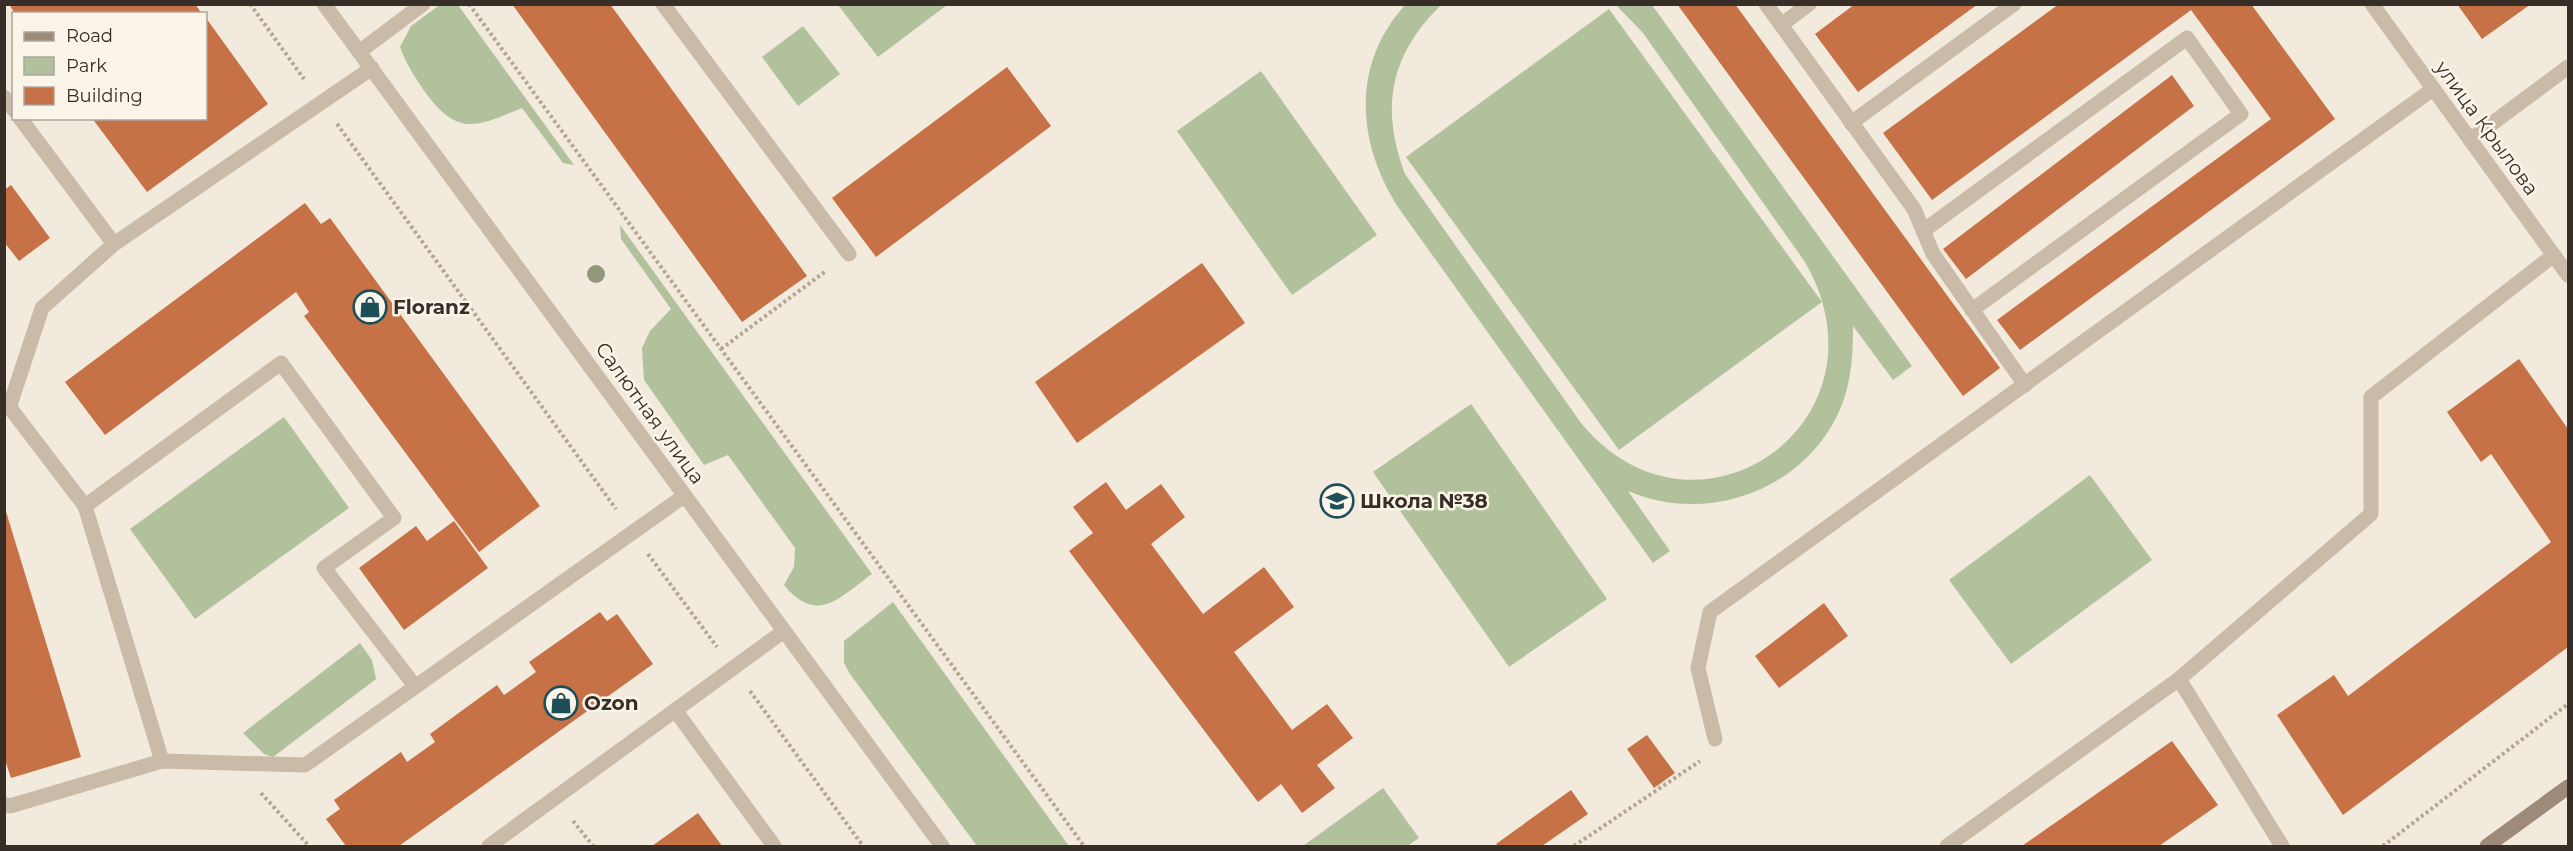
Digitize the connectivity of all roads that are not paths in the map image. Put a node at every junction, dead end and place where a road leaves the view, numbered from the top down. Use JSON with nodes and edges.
{"nodes":[{"id":1,"x":324,"y":4,"type":"edge"},
{"id":2,"x":423,"y":4,"type":"edge"},
{"id":3,"x":663,"y":4,"type":"edge"},
{"id":4,"x":1766,"y":4,"type":"edge"},
{"id":5,"x":1809,"y":4,"type":"edge"},
{"id":6,"x":2014,"y":4,"type":"edge"},
{"id":7,"x":2372,"y":4,"type":"edge"},
{"id":8,"x":1781,"y":25,"type":"junction"},
{"id":9,"x":359,"y":52,"type":"junction"},
{"id":10,"x":2568,"y":67,"type":"edge"},
{"id":11,"x":372,"y":68,"type":"junction"},
{"id":12,"x":2433,"y":89,"type":"junction"},
{"id":13,"x":21,"y":120,"type":"edge"},
{"id":14,"x":1851,"y":123,"type":"junction"},
{"id":15,"x":2470,"y":140,"type":"junction"},
{"id":16,"x":1923,"y":231,"type":"junction"},
{"id":17,"x":114,"y":244,"type":"junction"},
{"id":18,"x":849,"y":254,"type":"road end"},
{"id":19,"x":2554,"y":255,"type":"junction"},
{"id":20,"x":2568,"y":275,"type":"edge"},
{"id":21,"x":1972,"y":310,"type":"junction"},
{"id":22,"x":2025,"y":385,"type":"junction"},
{"id":23,"x":6,"y":405,"type":"edge"},
{"id":24,"x":684,"y":496,"type":"junction"},
{"id":25,"x":85,"y":506,"type":"junction"},
{"id":26,"x":784,"y":631,"type":"junction"},
{"id":27,"x":2179,"y":680,"type":"junction"},
{"id":28,"x":416,"y":686,"type":"junction"},
{"id":29,"x":675,"y":710,"type":"junction"},
{"id":30,"x":1715,"y":739,"type":"road end"},
{"id":31,"x":162,"y":761,"type":"junction"},
{"id":32,"x":2568,"y":787,"type":"edge"},
{"id":33,"x":4,"y":804,"type":"edge"},
{"id":34,"x":489,"y":846,"type":"edge"},
{"id":35,"x":774,"y":846,"type":"edge"},
{"id":36,"x":942,"y":846,"type":"edge"},
{"id":37,"x":1947,"y":846,"type":"edge"},
{"id":38,"x":2282,"y":846,"type":"edge"},
{"id":39,"x":2487,"y":846,"type":"edge"}],
"edges":[{"from":1,"to":9,"type":"street","name":"Салютная улица"},
{"from":2,"to":9,"type":"street"},
{"from":3,"to":18,"type":"street"},
{"from":4,"to":8,"type":"street"},
{"from":5,"to":8,"type":"street"},
{"from":6,"to":14,"type":"street"},
{"from":7,"to":12,"type":"street","name":"улица Крылова"},
{"from":8,"to":14,"type":"street"},
{"from":9,"to":11,"type":"street","name":"Салютная улица"},
{"from":10,"to":15,"type":"street"},
{"from":11,"to":17,"type":"street"},
{"from":11,"to":24,"type":"street","name":"Салютная улица"},
{"from":12,"to":15,"type":"street","name":"улица Крылова"},
{"from":12,"to":22,"type":"street"},
{"from":13,"to":17,"type":"street"},
{"from":14,"to":16,"type":"street"},
{"from":15,"to":19,"type":"street","name":"улица Крылова"},
{"from":16,"to":21,"type":"street"},
{"from":16,"to":21,"type":"street"},
{"from":17,"to":23,"type":"street"},
{"from":19,"to":20,"type":"street","name":"улица Крылова"},
{"from":19,"to":27,"type":"street"},
{"from":21,"to":22,"type":"street"},
{"from":22,"to":30,"type":"street"},
{"from":23,"to":25,"type":"street"},
{"from":24,"to":26,"type":"street","name":"Салютная улица"},
{"from":24,"to":28,"type":"street"},
{"from":25,"to":28,"type":"street"},
{"from":25,"to":31,"type":"street"},
{"from":26,"to":29,"type":"street"},
{"from":26,"to":36,"type":"street","name":"Салютная улица"},
{"from":27,"to":37,"type":"street"},
{"from":27,"to":38,"type":"street"},
{"from":28,"to":31,"type":"street"},
{"from":29,"to":34,"type":"street"},
{"from":29,"to":35,"type":"street"},
{"from":31,"to":33,"type":"street"},
{"from":32,"to":39,"type":"main road"}]}
